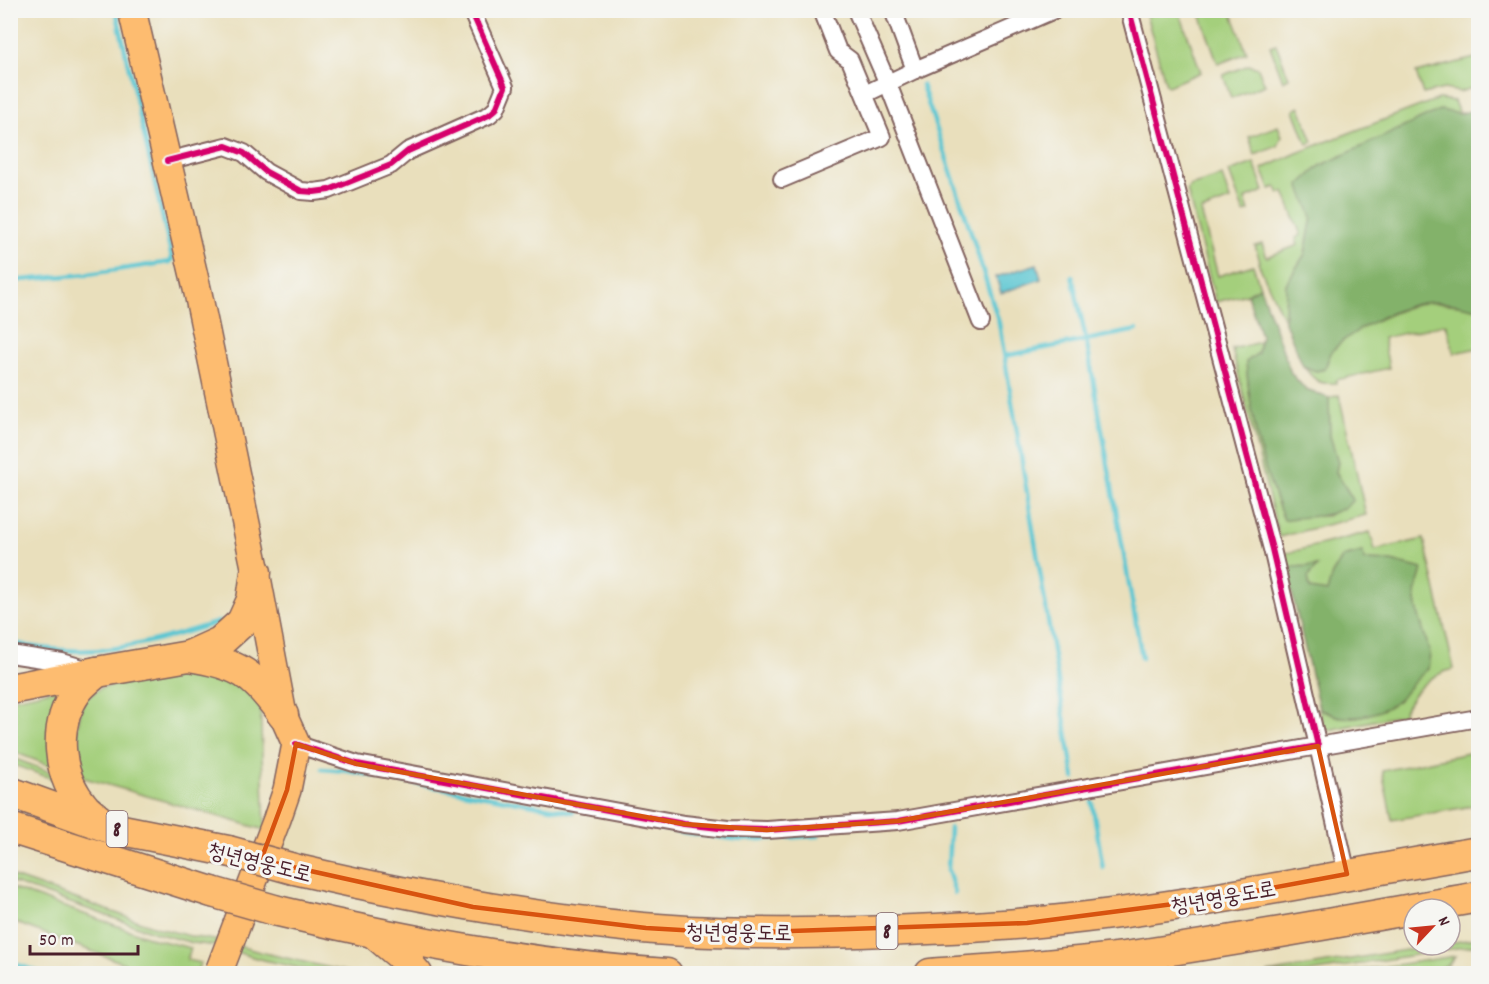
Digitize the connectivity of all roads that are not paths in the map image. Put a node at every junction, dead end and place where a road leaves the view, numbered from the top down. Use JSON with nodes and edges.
{"nodes":[{"id":1,"x":132,"y":10,"type":"edge"},
{"id":2,"x":471,"y":10,"type":"edge"},
{"id":3,"x":822,"y":10,"type":"edge"},
{"id":4,"x":856,"y":10,"type":"edge"},
{"id":5,"x":893,"y":10,"type":"edge"},
{"id":6,"x":1054,"y":10,"type":"edge"},
{"id":7,"x":1129,"y":10,"type":"edge"},
{"id":8,"x":915,"y":70,"type":"junction"},
{"id":9,"x":888,"y":84,"type":"junction"},
{"id":10,"x":865,"y":94,"type":"junction"},
{"id":11,"x":167,"y":161,"type":"junction"},
{"id":12,"x":782,"y":179,"type":"dead end"},
{"id":13,"x":981,"y":322,"type":"dead end"},
{"id":14,"x":256,"y":572,"type":"junction"},
{"id":15,"x":10,"y":654,"type":"edge"},
{"id":16,"x":189,"y":656,"type":"junction"},
{"id":17,"x":97,"y":672,"type":"junction"},
{"id":18,"x":10,"y":689,"type":"edge"},
{"id":19,"x":283,"y":715,"type":"junction"},
{"id":20,"x":1479,"y":718,"type":"edge"},
{"id":21,"x":296,"y":744,"type":"junction"},
{"id":22,"x":1318,"y":746,"type":"junction"},
{"id":23,"x":10,"y":792,"type":"edge"},
{"id":24,"x":107,"y":827,"type":"junction"},
{"id":25,"x":10,"y":828,"type":"edge"},
{"id":26,"x":1479,"y":852,"type":"edge"},
{"id":27,"x":1347,"y":874,"type":"junction"},
{"id":28,"x":1479,"y":897,"type":"edge"},
{"id":29,"x":374,"y":933,"type":"junction"},
{"id":30,"x":218,"y":974,"type":"edge"},
{"id":31,"x":417,"y":974,"type":"edge"},
{"id":32,"x":667,"y":974,"type":"edge"},
{"id":33,"x":930,"y":974,"type":"edge"}],
"edges":[{"from":1,"to":11,"type":"main road"},
{"from":2,"to":11,"type":"street"},
{"from":3,"to":10,"type":"street"},
{"from":4,"to":9,"type":"street"},
{"from":5,"to":8,"type":"street"},
{"from":6,"to":8,"type":"street"},
{"from":7,"to":22,"type":"street"},
{"from":8,"to":9,"type":"street"},
{"from":9,"to":10,"type":"street"},
{"from":9,"to":13,"type":"street"},
{"from":10,"to":12,"type":"street"},
{"from":11,"to":14,"type":"main road"},
{"from":14,"to":16,"type":"highway"},
{"from":14,"to":19,"type":"main road"},
{"from":15,"to":17,"type":"street"},
{"from":16,"to":17,"type":"highway"},
{"from":16,"to":19,"type":"highway"},
{"from":17,"to":18,"type":"highway"},
{"from":17,"to":24,"type":"highway"},
{"from":19,"to":21,"type":"main road"},
{"from":20,"to":22,"type":"street"},
{"from":21,"to":22,"type":"street"},
{"from":21,"to":30,"type":"main road"},
{"from":22,"to":27,"type":"street"},
{"from":23,"to":24,"type":"highway","name":"청년영웅도로","number":"8"},
{"from":24,"to":27,"type":"highway","name":"청년영웅도로","number":"8","bridge":true},
{"from":25,"to":29,"type":"highway","name":"청년영웅도로","number":"8","bridge":true},
{"from":26,"to":27,"type":"highway","name":"청년영웅도로","number":"8"},
{"from":28,"to":33,"type":"highway","name":"청년영웅도로"},
{"from":29,"to":31,"type":"highway"},
{"from":29,"to":32,"type":"highway","name":"청년영웅도로","number":"8"}]}
